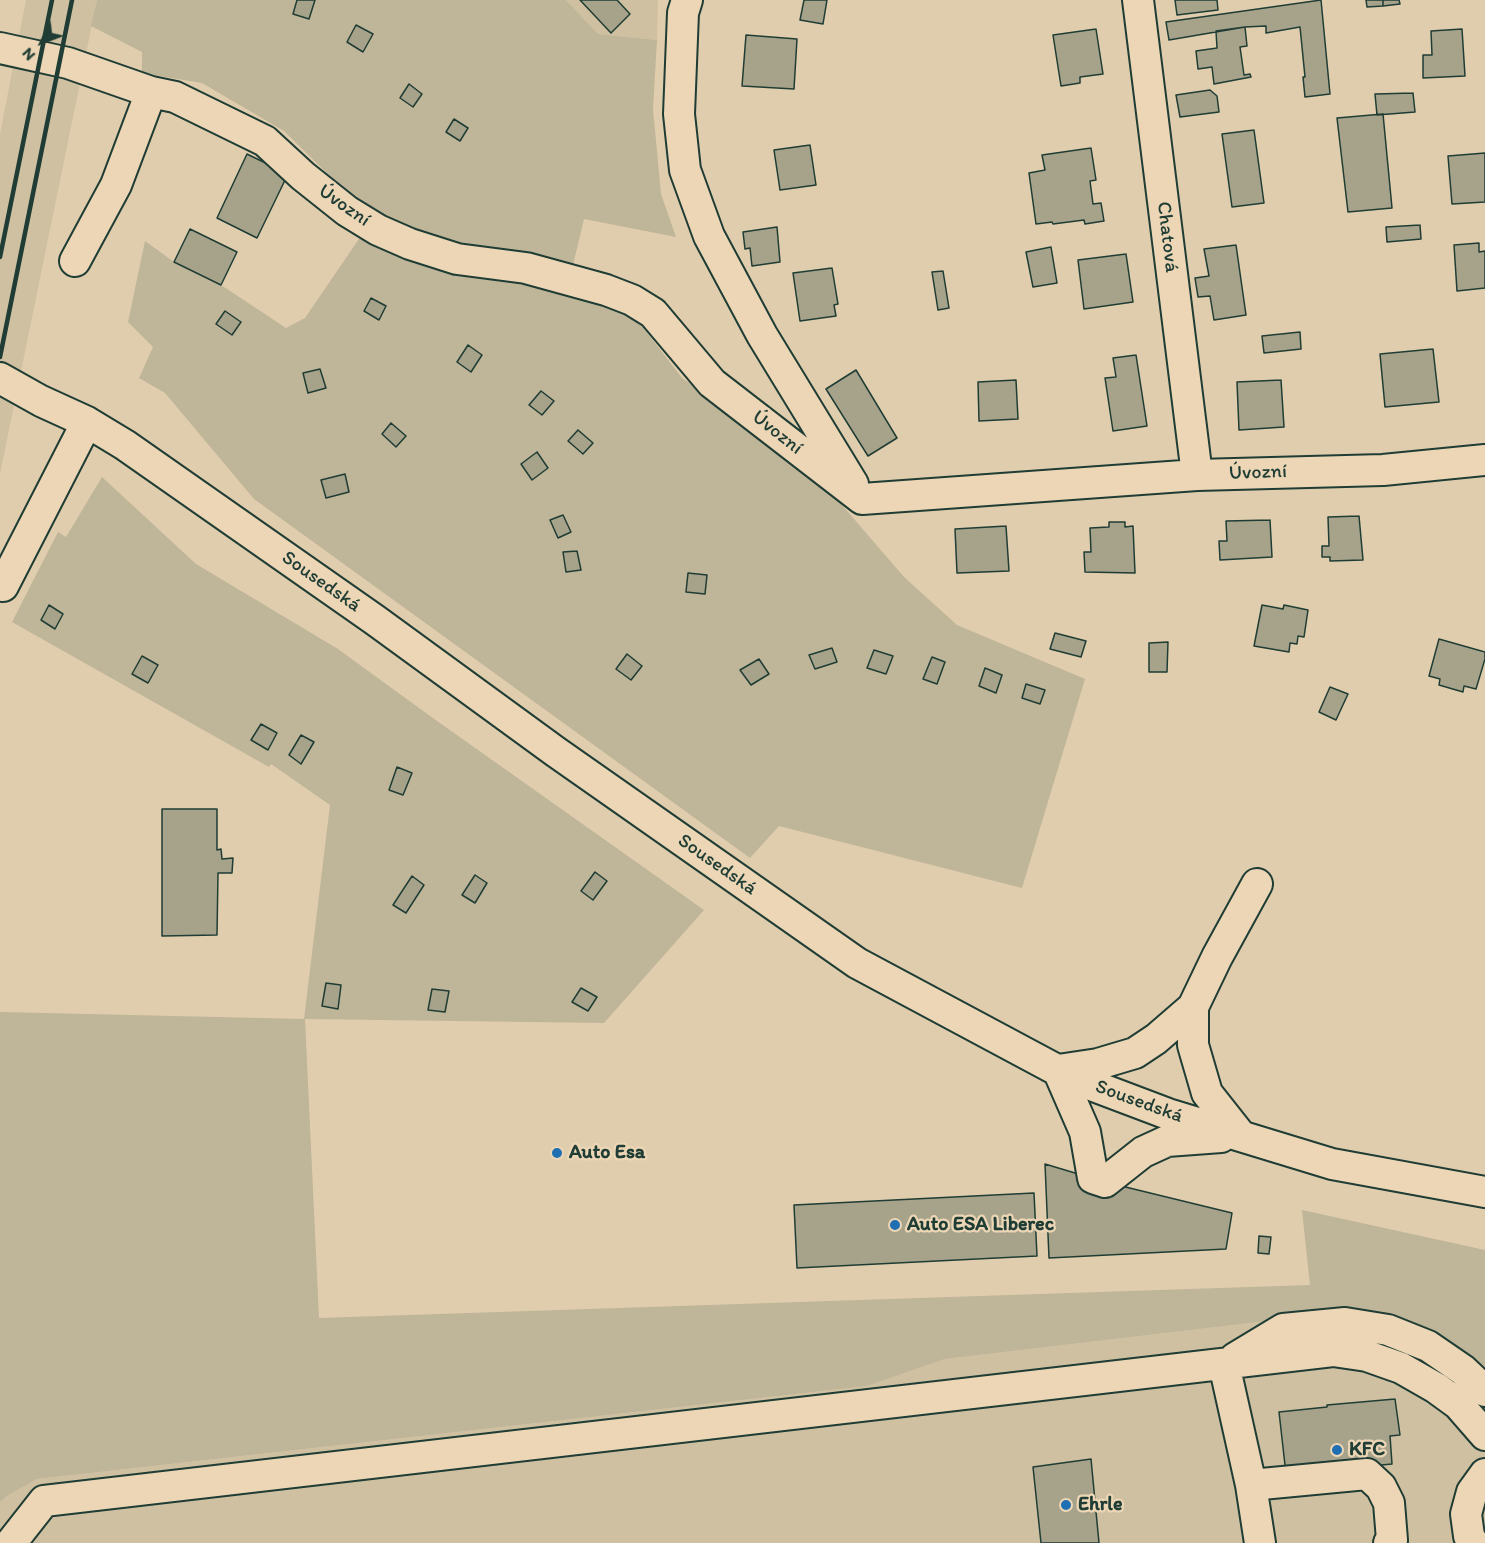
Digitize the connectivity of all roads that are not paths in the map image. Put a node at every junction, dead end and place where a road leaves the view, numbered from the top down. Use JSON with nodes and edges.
{"nodes":[{"id":1,"x":687,"y":0,"type":"edge"},
{"id":2,"x":1138,"y":0,"type":"edge"},
{"id":3,"x":0,"y":48,"type":"edge"},
{"id":4,"x":151,"y":92,"type":"junction"},
{"id":5,"x":75,"y":261,"type":"dead end"},
{"id":6,"x":7,"y":386,"type":"edge"},
{"id":7,"x":87,"y":422,"type":"junction"},
{"id":8,"x":1485,"y":460,"type":"edge"},
{"id":9,"x":1197,"y":475,"type":"junction"},
{"id":10,"x":862,"y":499,"type":"junction"},
{"id":11,"x":3,"y":586,"type":"dead end"},
{"id":12,"x":1257,"y":884,"type":"dead end"},
{"id":13,"x":1193,"y":1007,"type":"junction"},
{"id":14,"x":1058,"y":1070,"type":"junction"},
{"id":15,"x":1240,"y":1136,"type":"junction"},
{"id":16,"x":1485,"y":1192,"type":"edge"},
{"id":17,"x":1224,"y":1364,"type":"junction"},
{"id":18,"x":1485,"y":1391,"type":"edge"},
{"id":19,"x":1485,"y":1435,"type":"edge"},
{"id":20,"x":1485,"y":1474,"type":"edge"},
{"id":21,"x":1251,"y":1485,"type":"junction"},
{"id":22,"x":10,"y":1543,"type":"edge"},
{"id":23,"x":1260,"y":1543,"type":"edge"},
{"id":24,"x":1389,"y":1543,"type":"edge"},
{"id":25,"x":1473,"y":1543,"type":"edge"}],
"edges":[{"from":1,"to":10,"type":"street"},
{"from":2,"to":9,"type":"street","name":"Chatová"},
{"from":3,"to":4,"type":"street","name":"Úvozní"},
{"from":4,"to":5,"type":"street"},
{"from":4,"to":10,"type":"street","name":"Úvozní"},
{"from":6,"to":7,"type":"street","name":"Sousedská"},
{"from":7,"to":11,"type":"street"},
{"from":7,"to":14,"type":"street","name":"Sousedská"},
{"from":8,"to":9,"type":"street","name":"Úvozní"},
{"from":9,"to":10,"type":"street","name":"Úvozní"},
{"from":12,"to":13,"type":"street"},
{"from":13,"to":14,"type":"street"},
{"from":13,"to":15,"type":"street"},
{"from":14,"to":15,"type":"street","name":"Sousedská"},
{"from":14,"to":15,"type":"street"},
{"from":15,"to":16,"type":"street","name":"Sousedská"},
{"from":17,"to":18,"type":"street"},
{"from":17,"to":19,"type":"street"},
{"from":17,"to":21,"type":"street"},
{"from":17,"to":22,"type":"street"},
{"from":20,"to":25,"type":"street"},
{"from":21,"to":23,"type":"street"},
{"from":21,"to":24,"type":"street"}]}
